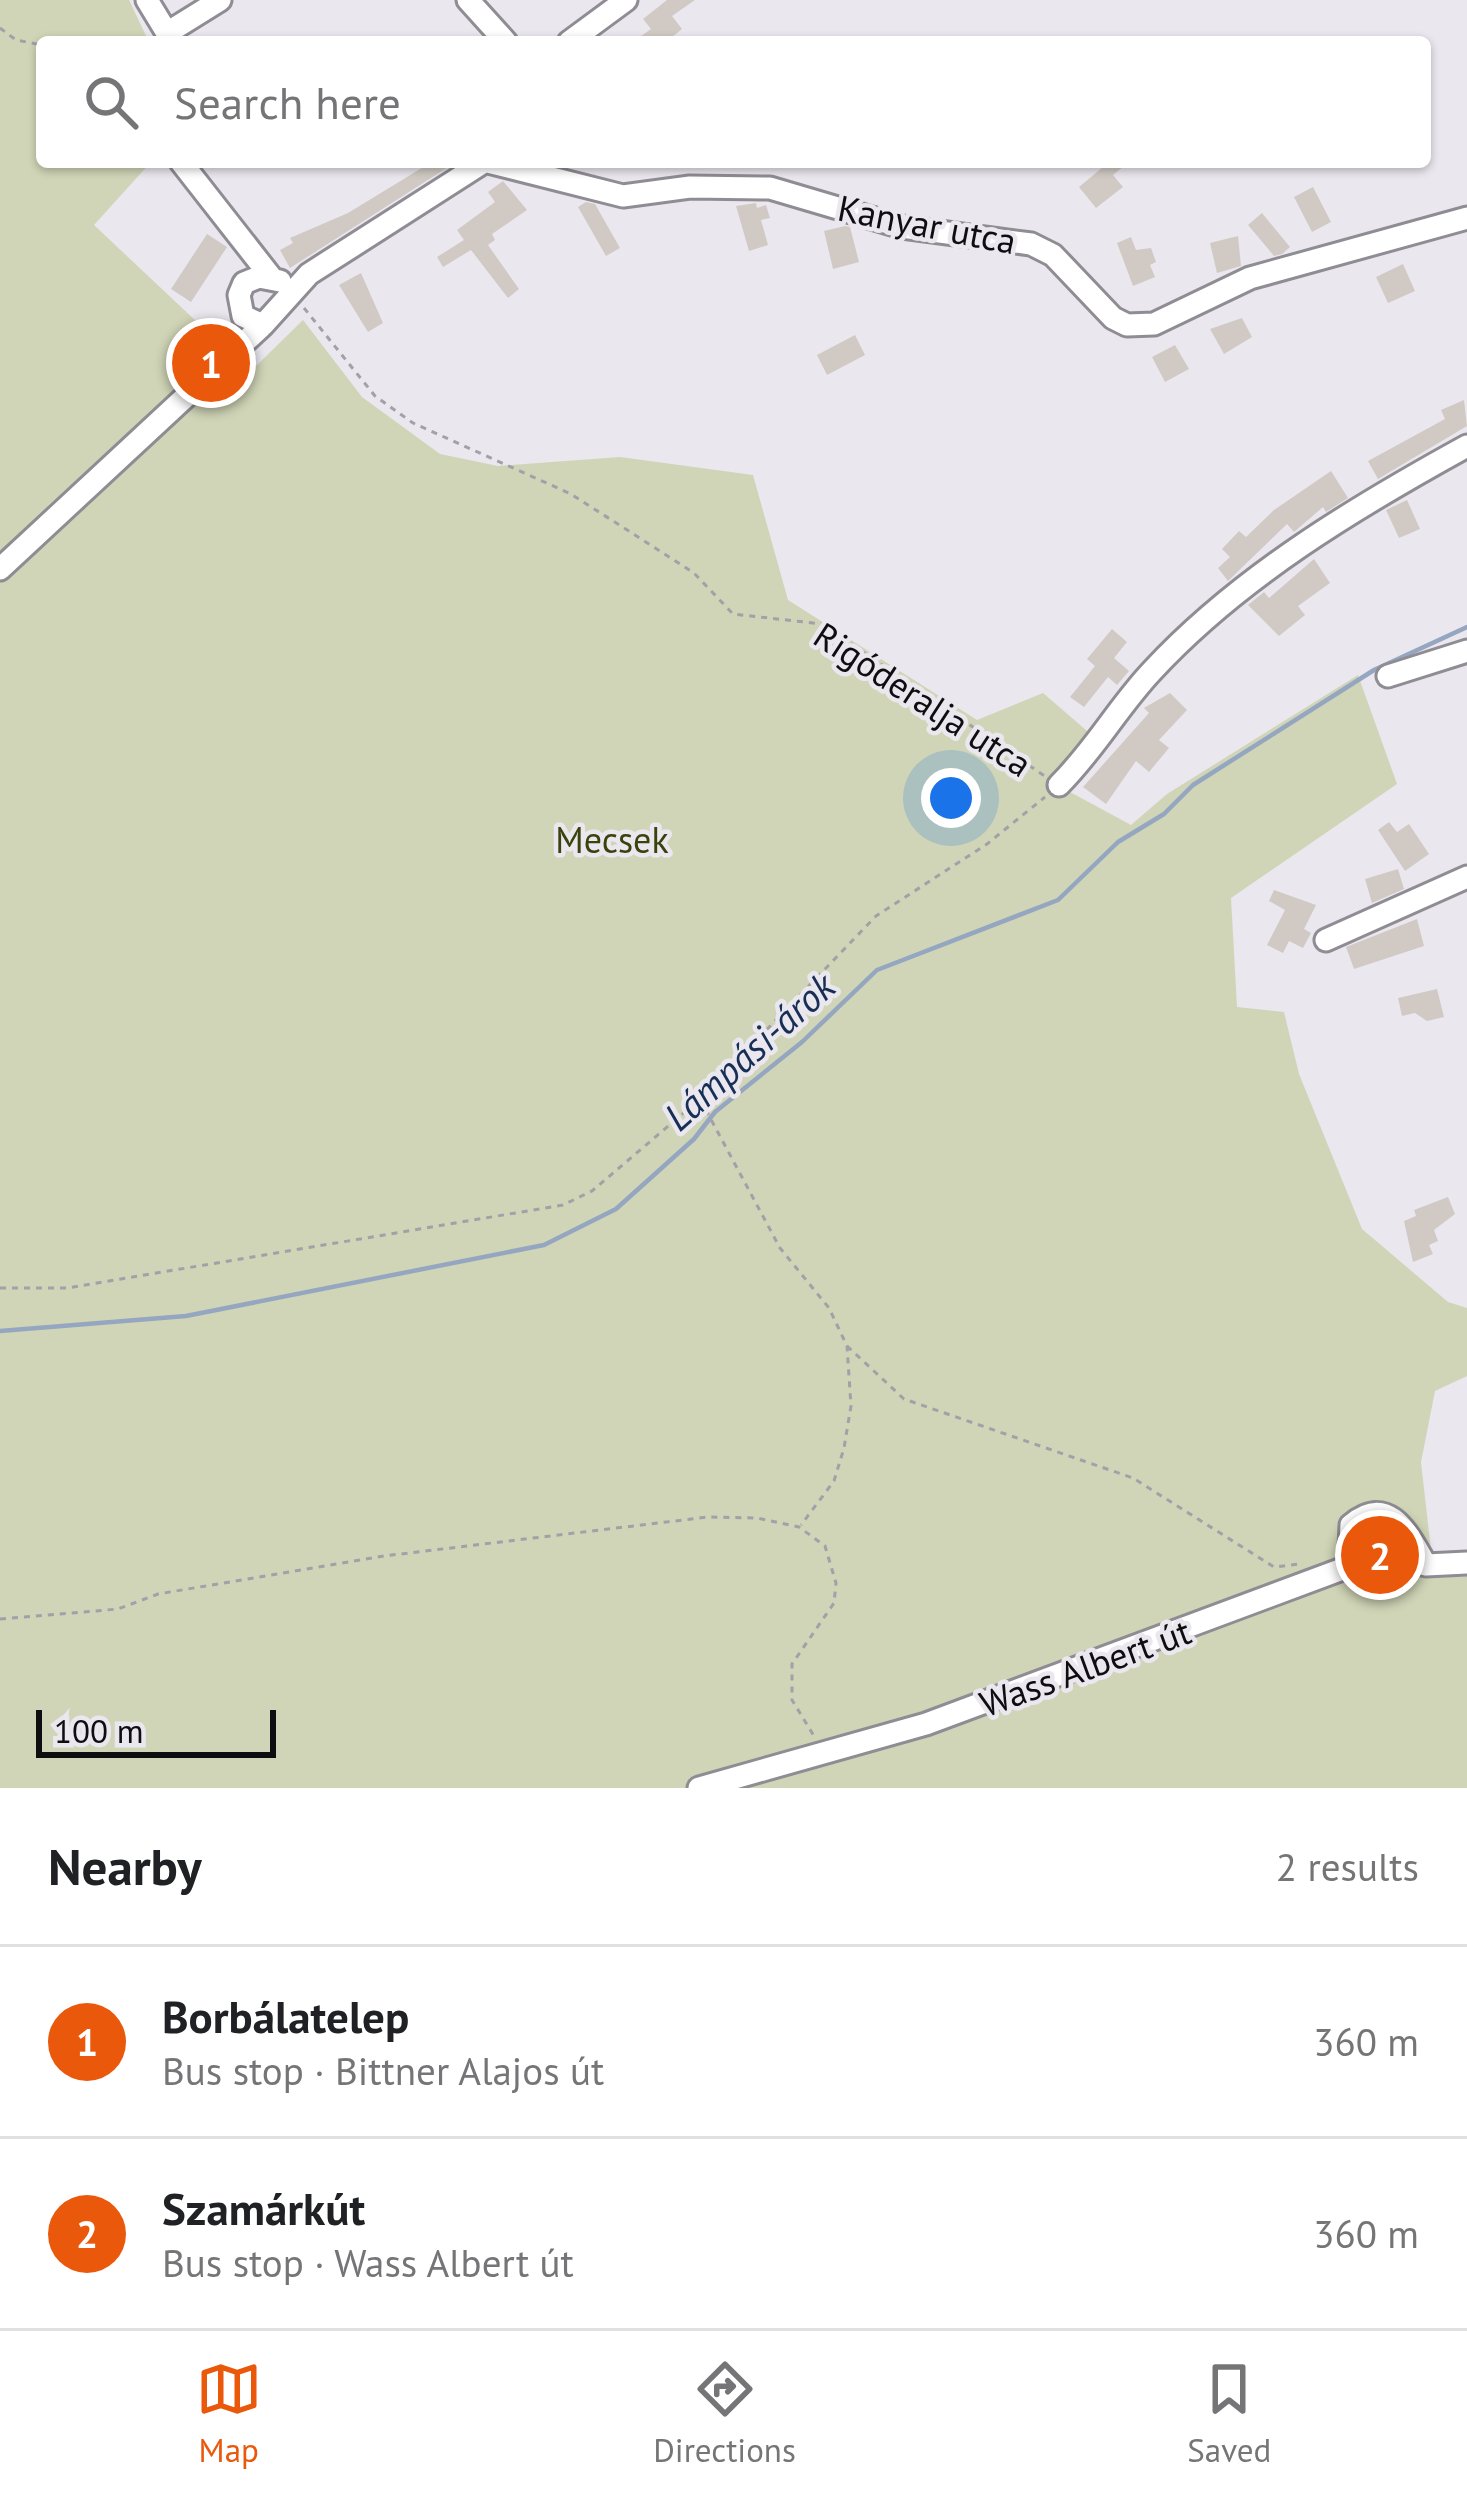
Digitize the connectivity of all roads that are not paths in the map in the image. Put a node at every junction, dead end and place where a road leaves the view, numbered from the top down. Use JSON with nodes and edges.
{"nodes":[{"id":1,"x":147,"y":0,"type":"edge"},
{"id":2,"x":220,"y":0,"type":"edge"},
{"id":3,"x":468,"y":0,"type":"edge"},
{"id":4,"x":626,"y":0,"type":"edge"},
{"id":5,"x":166,"y":36,"type":"edge"},
{"id":6,"x":170,"y":36,"type":"edge"},
{"id":7,"x":501,"y":36,"type":"edge"},
{"id":8,"x":577,"y":36,"type":"edge"},
{"id":9,"x":186,"y":168,"type":"edge"},
{"id":10,"x":476,"y":168,"type":"edge"},
{"id":11,"x":510,"y":168,"type":"edge"},
{"id":12,"x":1467,"y":218,"type":"edge"},
{"id":13,"x":271,"y":277,"type":"junction"},
{"id":14,"x":292,"y":292,"type":"junction"},
{"id":15,"x":263,"y":326,"type":"junction"},
{"id":16,"x":1467,"y":446,"type":"edge"},
{"id":17,"x":0,"y":569,"type":"edge"},
{"id":18,"x":1467,"y":651,"type":"edge"},
{"id":19,"x":1388,"y":676,"type":"dead end"},
{"id":20,"x":1058,"y":785,"type":"road end"},
{"id":21,"x":1467,"y":878,"type":"edge"},
{"id":22,"x":1326,"y":940,"type":"dead end"},
{"id":23,"x":1380,"y":1555,"type":"junction"},
{"id":24,"x":1467,"y":1563,"type":"edge"},
{"id":25,"x":1426,"y":1565,"type":"junction"},
{"id":26,"x":699,"y":1788,"type":"edge"}],
"edges":[{"from":1,"to":5,"type":"street"},
{"from":2,"to":6,"type":"street"},
{"from":3,"to":7,"type":"street"},
{"from":4,"to":8,"type":"street"},
{"from":9,"to":13,"type":"street"},
{"from":10,"to":14,"type":"street"},
{"from":11,"to":12,"type":"street","name":"Kanyar utca"},
{"from":13,"to":14,"type":"street"},
{"from":13,"to":15,"type":"street"},
{"from":14,"to":15,"type":"street"},
{"from":15,"to":17,"type":"street"},
{"from":16,"to":20,"type":"street","name":"Rigóderalja utca"},
{"from":18,"to":19,"type":"street"},
{"from":21,"to":22,"type":"street"},
{"from":23,"to":25,"type":"street"},
{"from":23,"to":25,"type":"street"},
{"from":23,"to":26,"type":"street","name":"Wass Albert út"},
{"from":24,"to":25,"type":"street"}]}
